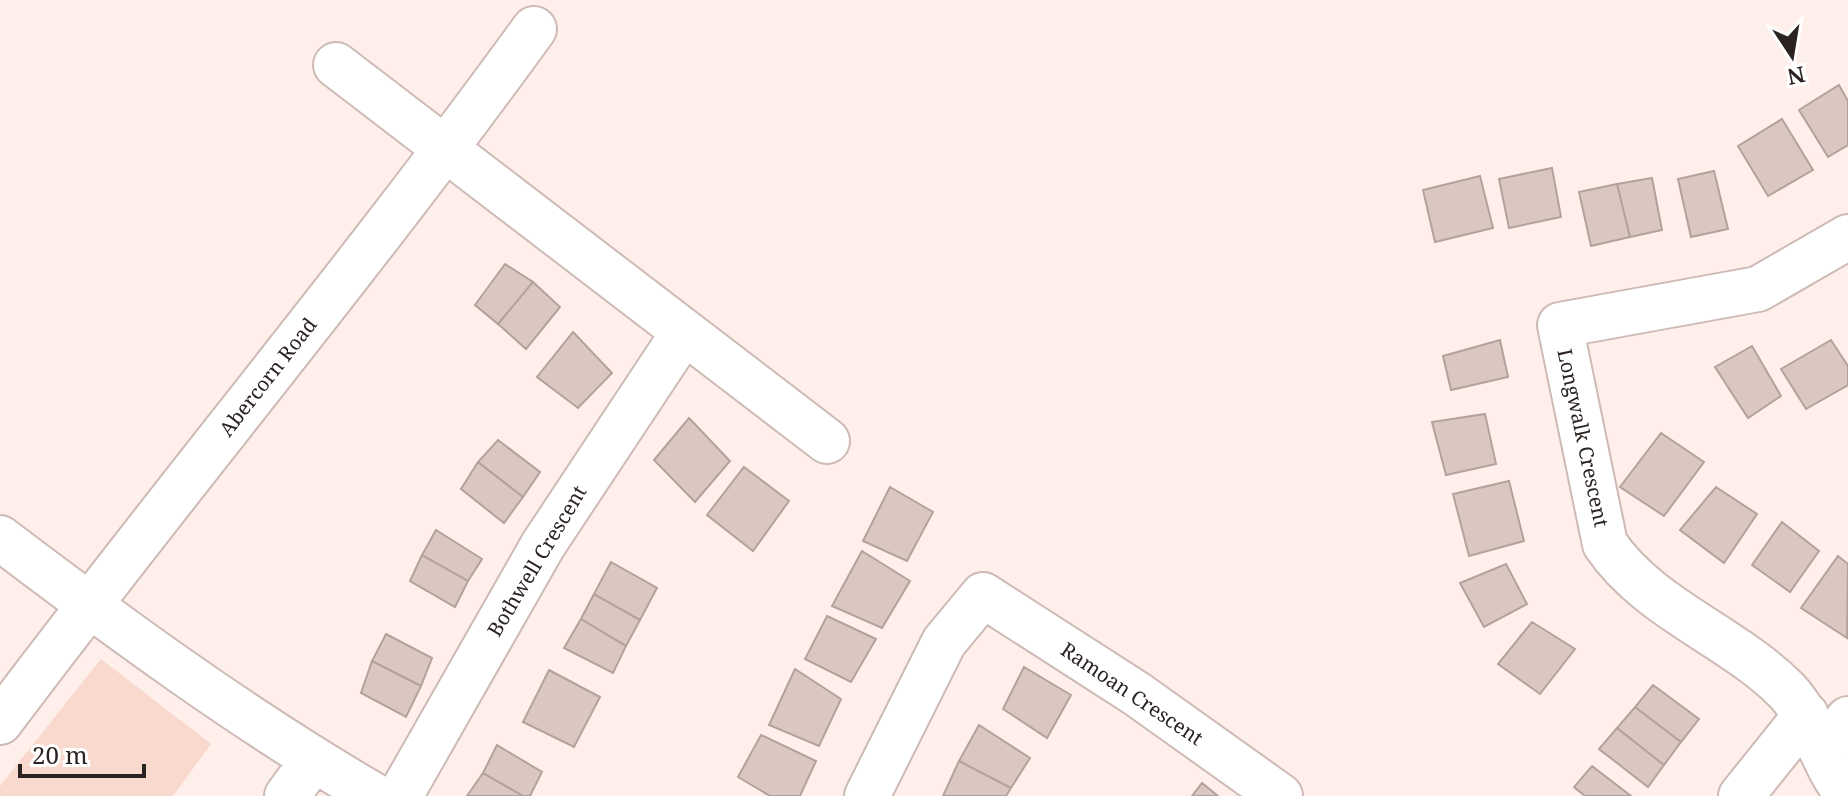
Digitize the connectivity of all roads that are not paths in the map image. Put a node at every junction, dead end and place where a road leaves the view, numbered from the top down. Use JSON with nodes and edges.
{"nodes":[{"id":1,"x":534,"y":29,"type":"dead end"},
{"id":2,"x":336,"y":65,"type":"dead end"},
{"id":3,"x":447,"y":149,"type":"junction"},
{"id":4,"x":1848,"y":237,"type":"edge"},
{"id":5,"x":684,"y":332,"type":"junction"},
{"id":6,"x":827,"y":441,"type":"dead end"},
{"id":7,"x":0,"y":538,"type":"edge"},
{"id":8,"x":88,"y":605,"type":"junction"},
{"id":9,"x":0,"y":722,"type":"edge"},
{"id":10,"x":1825,"y":728,"type":"edge"},
{"id":11,"x":313,"y":760,"type":"junction"},
{"id":12,"x":1848,"y":795,"type":"edge"},
{"id":13,"x":287,"y":796,"type":"edge"},
{"id":14,"x":375,"y":796,"type":"edge"},
{"id":15,"x":400,"y":796,"type":"edge"},
{"id":16,"x":867,"y":796,"type":"edge"},
{"id":17,"x":1280,"y":796,"type":"edge"},
{"id":18,"x":1741,"y":796,"type":"edge"}],
"edges":[{"from":1,"to":3,"type":"street","name":"Abercorn Road"},
{"from":2,"to":3,"type":"street"},
{"from":3,"to":5,"type":"street"},
{"from":3,"to":8,"type":"street","name":"Abercorn Road"},
{"from":4,"to":10,"type":"street","name":"Longwalk Crescent"},
{"from":5,"to":6,"type":"street"},
{"from":5,"to":15,"type":"street","name":"Bothwell Crescent"},
{"from":7,"to":8,"type":"street"},
{"from":8,"to":9,"type":"street","name":"Abercorn Road"},
{"from":8,"to":11,"type":"street"},
{"from":10,"to":12,"type":"street","name":"Longwalk Crescent"},
{"from":10,"to":18,"type":"street"},
{"from":11,"to":13,"type":"street"},
{"from":11,"to":14,"type":"street"},
{"from":16,"to":17,"type":"street","name":"Ramoan Crescent"}]}
